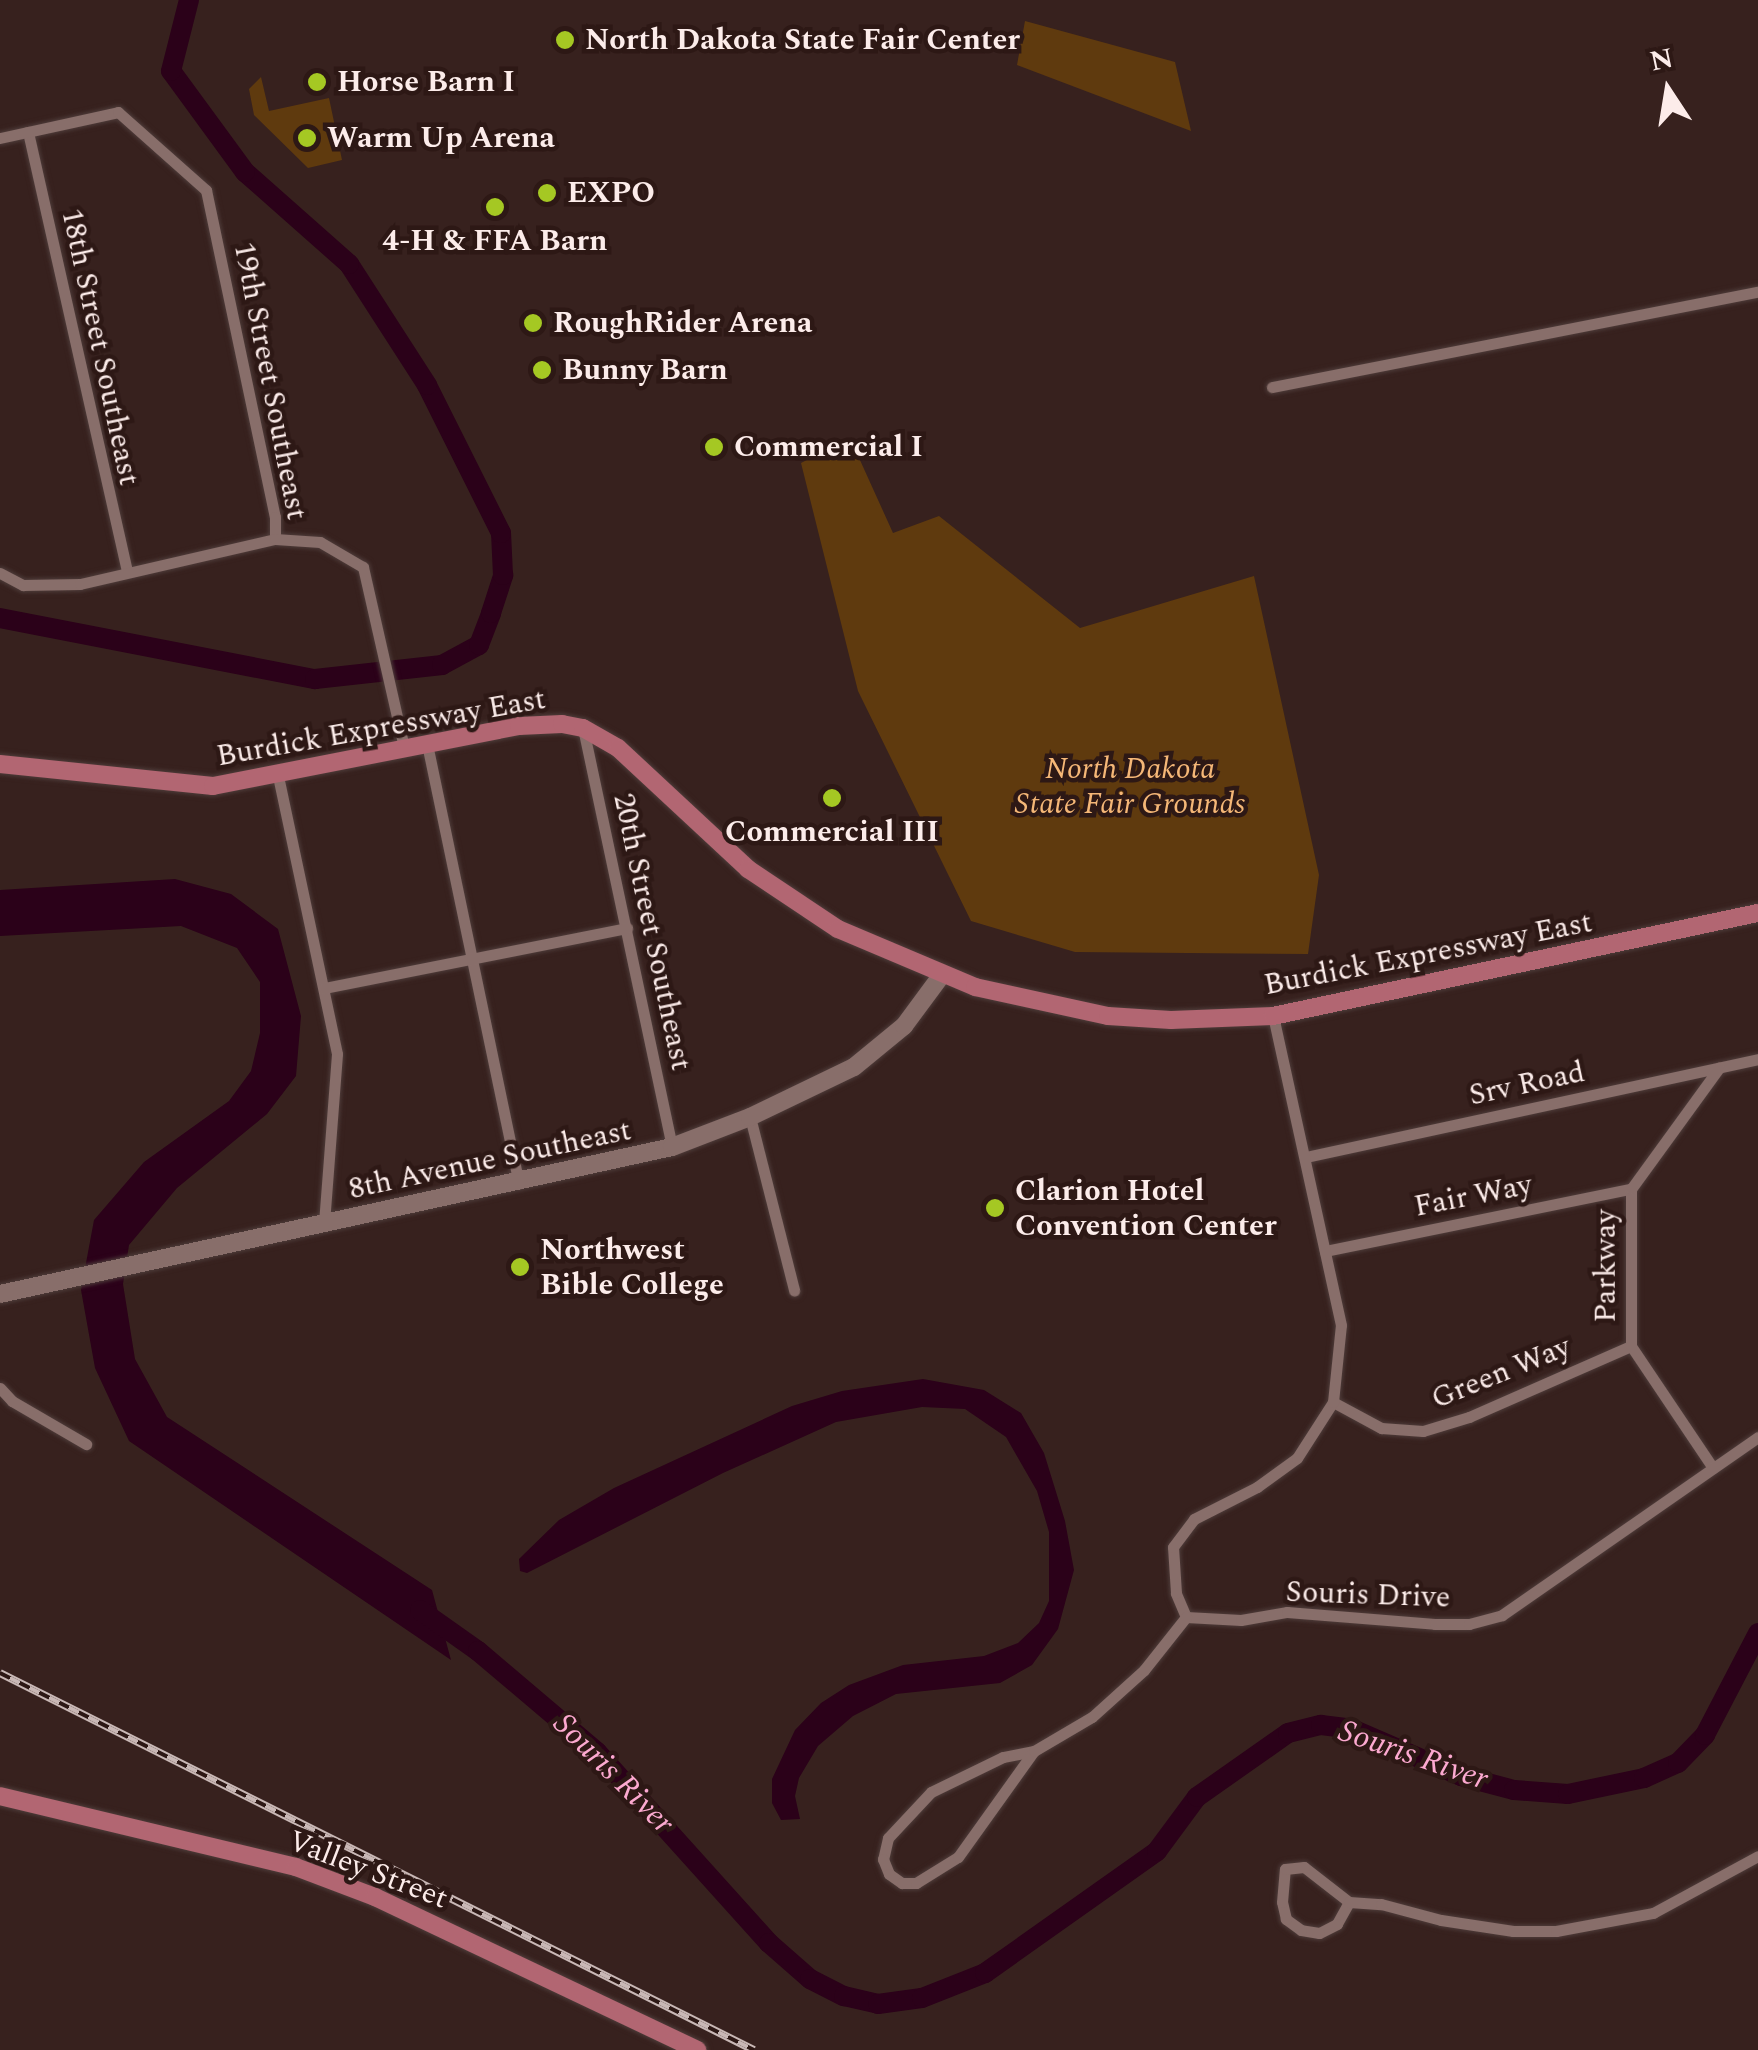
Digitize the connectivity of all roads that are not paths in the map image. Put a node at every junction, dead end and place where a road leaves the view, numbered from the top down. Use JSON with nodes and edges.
{"nodes":[{"id":1,"x":28,"y":132,"type":"junction"},
{"id":2,"x":0,"y":138,"type":"edge"},
{"id":3,"x":1758,"y":292,"type":"edge"},
{"id":4,"x":1272,"y":387,"type":"dead end"},
{"id":5,"x":275,"y":539,"type":"junction"},
{"id":6,"x":127,"y":572,"type":"junction"},
{"id":7,"x":0,"y":573,"type":"edge"},
{"id":8,"x":583,"y":728,"type":"junction"},
{"id":9,"x":427,"y":744,"type":"junction"},
{"id":10,"x":404,"y":748,"type":"junction"},
{"id":11,"x":0,"y":764,"type":"edge"},
{"id":12,"x":278,"y":776,"type":"junction"},
{"id":13,"x":1758,"y":913,"type":"edge"},
{"id":14,"x":627,"y":928,"type":"junction"},
{"id":15,"x":852,"y":936,"type":"dead end"},
{"id":16,"x":878,"y":948,"type":"junction"},
{"id":17,"x":472,"y":958,"type":"junction"},
{"id":18,"x":941,"y":976,"type":"junction"},
{"id":19,"x":324,"y":988,"type":"junction"},
{"id":20,"x":1273,"y":1016,"type":"junction"},
{"id":21,"x":1758,"y":1059,"type":"edge"},
{"id":22,"x":1719,"y":1068,"type":"junction"},
{"id":23,"x":750,"y":1117,"type":"junction"},
{"id":24,"x":672,"y":1147,"type":"junction"},
{"id":25,"x":1306,"y":1158,"type":"junction"},
{"id":26,"x":519,"y":1183,"type":"junction"},
{"id":27,"x":1631,"y":1189,"type":"junction"},
{"id":28,"x":324,"y":1224,"type":"junction"},
{"id":29,"x":1325,"y":1251,"type":"junction"},
{"id":30,"x":794,"y":1290,"type":"dead end"},
{"id":31,"x":0,"y":1294,"type":"edge"},
{"id":32,"x":1631,"y":1346,"type":"junction"},
{"id":33,"x":0,"y":1388,"type":"edge"},
{"id":34,"x":1333,"y":1402,"type":"junction"},
{"id":35,"x":1758,"y":1437,"type":"edge"},
{"id":36,"x":86,"y":1444,"type":"dead end"},
{"id":37,"x":1713,"y":1468,"type":"junction"},
{"id":38,"x":1186,"y":1617,"type":"junction"},
{"id":39,"x":1034,"y":1751,"type":"junction"},
{"id":40,"x":0,"y":1796,"type":"edge"},
{"id":41,"x":1754,"y":1860,"type":"edge"},
{"id":42,"x":1758,"y":1877,"type":"edge"},
{"id":43,"x":1349,"y":1902,"type":"junction"},
{"id":44,"x":697,"y":2050,"type":"edge"}],
"edges":[{"from":1,"to":2,"type":"street"},
{"from":1,"to":5,"type":"street","name":"19th Street Southeast"},
{"from":1,"to":6,"type":"street","name":"18th Street Southeast"},
{"from":3,"to":4,"type":"street"},
{"from":5,"to":6,"type":"street"},
{"from":5,"to":10,"type":"street","name":"19th Street Southeast"},
{"from":6,"to":7,"type":"street"},
{"from":8,"to":9,"type":"main road","name":"Burdick Expressway East"},
{"from":8,"to":14,"type":"street","name":"20th Street Southeast"},
{"from":8,"to":16,"type":"main road","name":"Burdick Expressway East"},
{"from":9,"to":10,"type":"main road","name":"Burdick Expressway East"},
{"from":9,"to":17,"type":"street"},
{"from":10,"to":12,"type":"main road","name":"Burdick Expressway East"},
{"from":11,"to":12,"type":"main road","name":"Burdick Expressway East"},
{"from":12,"to":19,"type":"street"},
{"from":13,"to":20,"type":"main road","name":"Burdick Expressway East"},
{"from":14,"to":17,"type":"street"},
{"from":14,"to":24,"type":"street","name":"20th Street Southeast"},
{"from":15,"to":16,"type":"main road","name":"Burdick Expressway East"},
{"from":16,"to":18,"type":"main road","name":"Burdick Expressway East"},
{"from":17,"to":19,"type":"street"},
{"from":17,"to":26,"type":"street"},
{"from":18,"to":20,"type":"main road","name":"Burdick Expressway East"},
{"from":18,"to":23,"type":"street","name":"8th Avenue Southeast"},
{"from":19,"to":28,"type":"street"},
{"from":20,"to":25,"type":"street"},
{"from":21,"to":22,"type":"street","name":"Srv Road"},
{"from":22,"to":25,"type":"street","name":"Srv Road"},
{"from":22,"to":27,"type":"street","name":"Parkway"},
{"from":23,"to":24,"type":"street","name":"8th Avenue Southeast"},
{"from":23,"to":30,"type":"street"},
{"from":24,"to":26,"type":"street","name":"8th Avenue Southeast"},
{"from":25,"to":29,"type":"street"},
{"from":26,"to":28,"type":"street","name":"8th Avenue Southeast"},
{"from":27,"to":29,"type":"street","name":"Fair Way"},
{"from":27,"to":32,"type":"street","name":"Parkway"},
{"from":28,"to":31,"type":"street","name":"8th Avenue Southeast"},
{"from":29,"to":34,"type":"street"},
{"from":32,"to":34,"type":"street","name":"Green Way"},
{"from":32,"to":37,"type":"street","name":"Parkway"},
{"from":33,"to":36,"type":"street"},
{"from":34,"to":38,"type":"street"},
{"from":35,"to":37,"type":"street","name":"Souris Drive"},
{"from":37,"to":38,"type":"street","name":"Souris Drive"},
{"from":38,"to":39,"type":"street"},
{"from":39,"to":39,"type":"street"},
{"from":40,"to":44,"type":"main road","name":"Valley Street"},
{"from":41,"to":42,"type":"street"},
{"from":41,"to":43,"type":"street"},
{"from":43,"to":43,"type":"street"}]}
